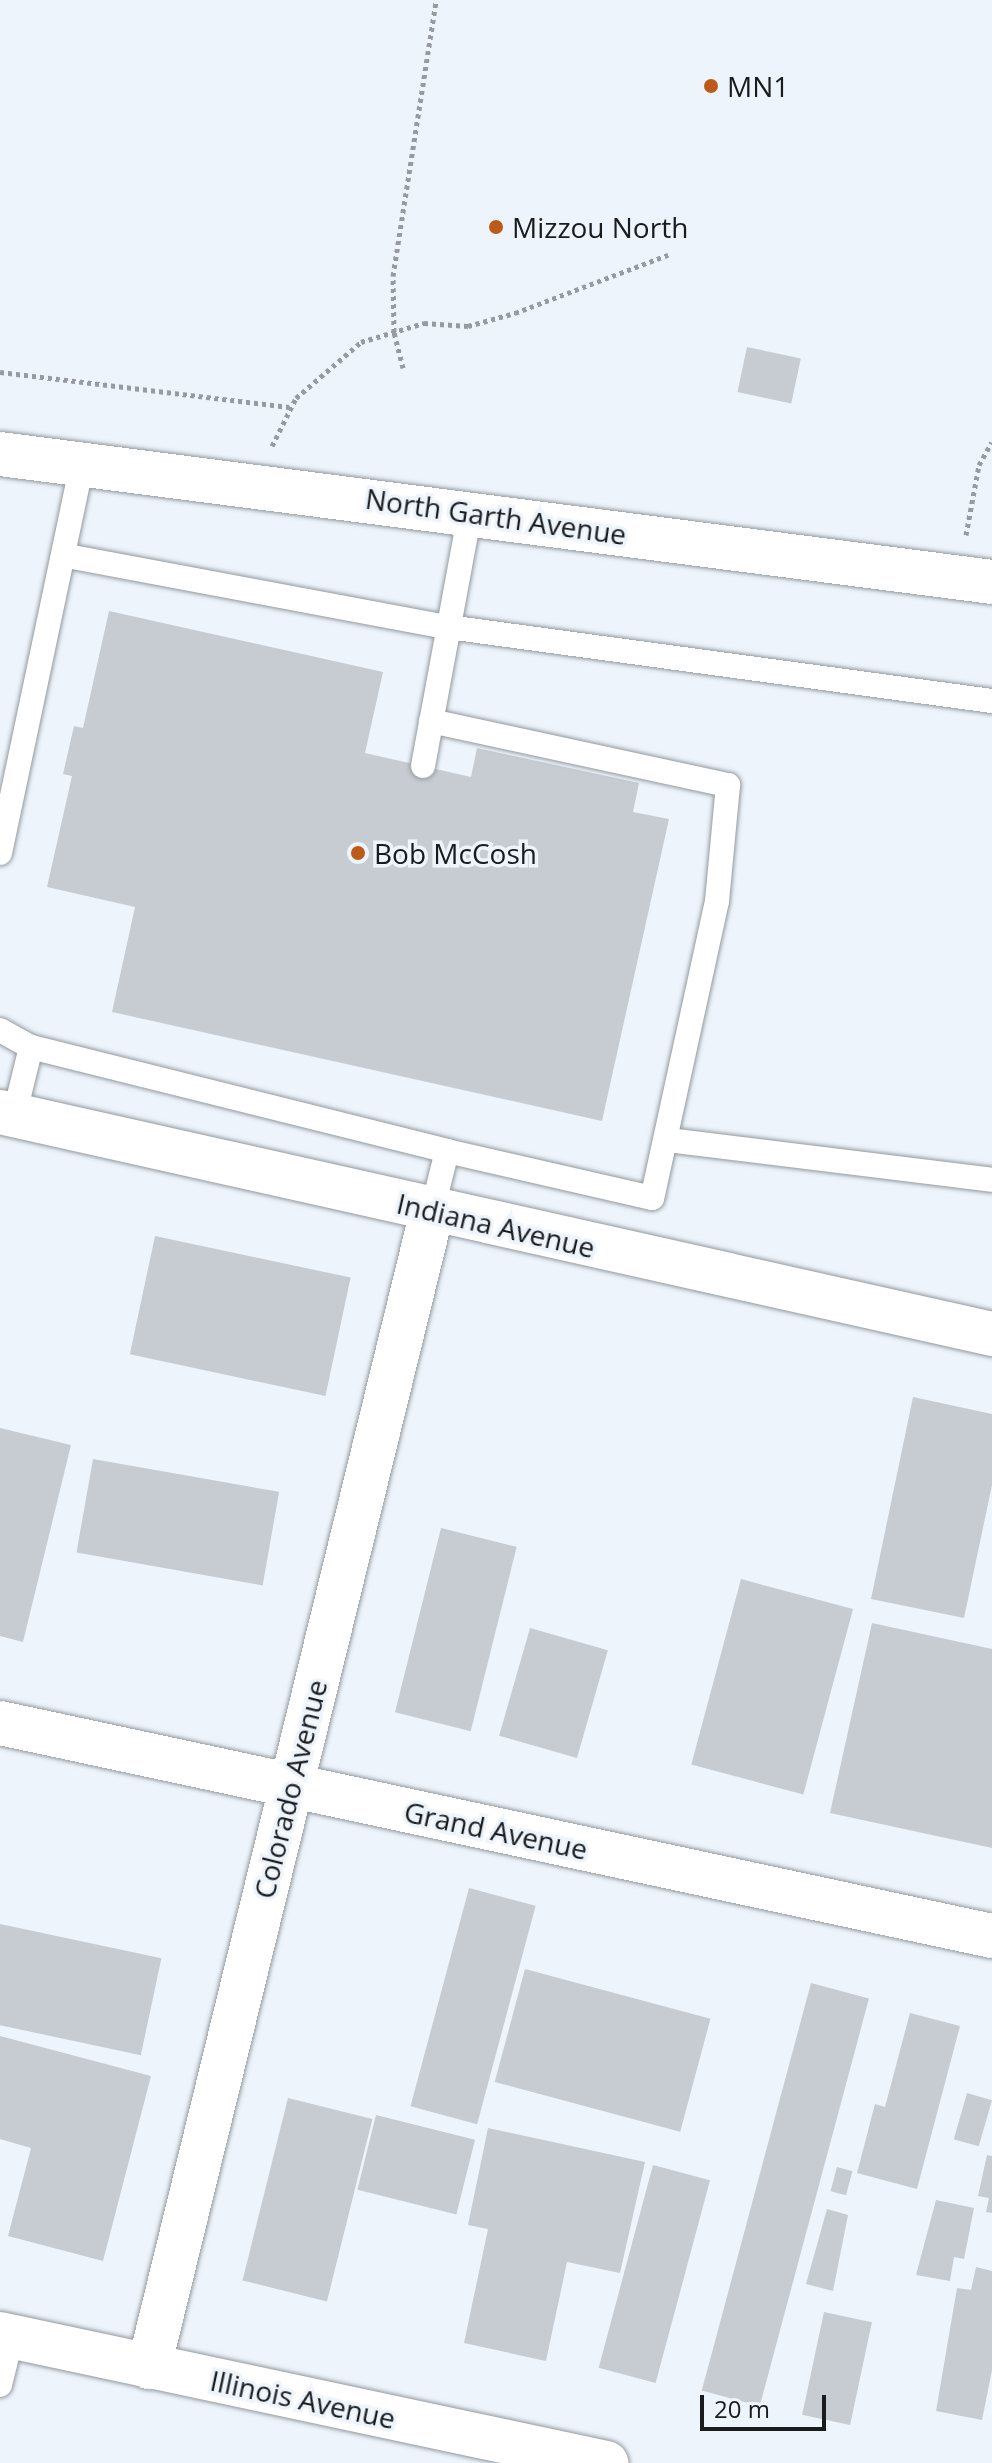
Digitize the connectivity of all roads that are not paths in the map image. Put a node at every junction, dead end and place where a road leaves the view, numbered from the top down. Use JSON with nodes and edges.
{"nodes":[{"id":1,"x":0,"y":454,"type":"edge"},
{"id":2,"x":82,"y":464,"type":"junction"},
{"id":3,"x":470,"y":513,"type":"junction"},
{"id":4,"x":67,"y":556,"type":"junction"},
{"id":5,"x":992,"y":582,"type":"edge"},
{"id":6,"x":448,"y":627,"type":"junction"},
{"id":7,"x":992,"y":701,"type":"edge"},
{"id":8,"x":431,"y":721,"type":"junction"},
{"id":9,"x":423,"y":766,"type":"dead end"},
{"id":10,"x":0,"y":853,"type":"edge"},
{"id":11,"x":0,"y":1030,"type":"edge"},
{"id":12,"x":31,"y":1047,"type":"junction"},
{"id":13,"x":7,"y":1114,"type":"edge"},
{"id":14,"x":668,"y":1140,"type":"junction"},
{"id":15,"x":447,"y":1151,"type":"junction"},
{"id":16,"x":992,"y":1180,"type":"edge"},
{"id":17,"x":432,"y":1211,"type":"junction"},
{"id":18,"x":992,"y":1334,"type":"edge"},
{"id":19,"x":0,"y":1723,"type":"edge"},
{"id":20,"x":291,"y":1787,"type":"junction"},
{"id":21,"x":992,"y":1936,"type":"edge"},
{"id":22,"x":6,"y":2335,"type":"edge"},
{"id":23,"x":149,"y":2367,"type":"junction"},
{"id":24,"x":0,"y":2385,"type":"edge"},
{"id":25,"x":476,"y":2450,"type":"edge"},
{"id":26,"x":606,"y":2463,"type":"edge"}],
"edges":[{"from":1,"to":2,"type":"street","name":"North Garth Avenue"},
{"from":2,"to":3,"type":"street","name":"North Garth Avenue"},
{"from":2,"to":4,"type":"lane"},
{"from":3,"to":5,"type":"street","name":"North Garth Avenue"},
{"from":3,"to":6,"type":"lane"},
{"from":4,"to":6,"type":"lane"},
{"from":4,"to":10,"type":"lane"},
{"from":6,"to":7,"type":"lane"},
{"from":6,"to":8,"type":"lane"},
{"from":8,"to":9,"type":"lane"},
{"from":8,"to":14,"type":"lane"},
{"from":11,"to":12,"type":"lane"},
{"from":12,"to":13,"type":"lane"},
{"from":12,"to":15,"type":"lane"},
{"from":13,"to":17,"type":"street","name":"Indiana Avenue"},
{"from":14,"to":15,"type":"lane"},
{"from":14,"to":16,"type":"lane"},
{"from":15,"to":17,"type":"lane"},
{"from":17,"to":18,"type":"street","name":"Indiana Avenue"},
{"from":17,"to":20,"type":"street","name":"Colorado Avenue"},
{"from":19,"to":20,"type":"street","name":"Grand Avenue"},
{"from":20,"to":21,"type":"street","name":"Grand Avenue"},
{"from":20,"to":23,"type":"street","name":"Colorado Avenue"},
{"from":22,"to":23,"type":"street","name":"Illinois Avenue"},
{"from":22,"to":24,"type":"lane"},
{"from":23,"to":25,"type":"street","name":"Illinois Avenue"},
{"from":25,"to":26,"type":"street","name":"Illinois Avenue"}]}
